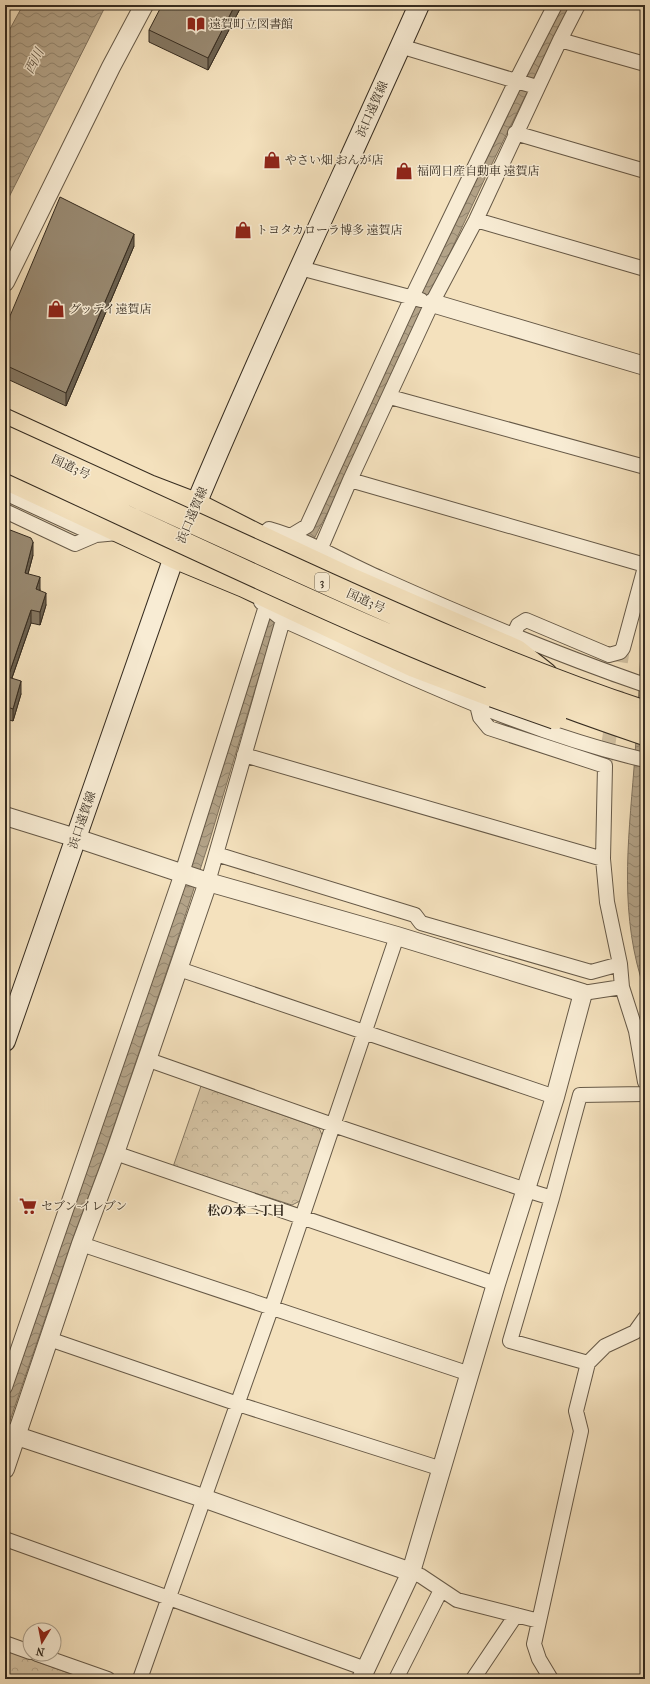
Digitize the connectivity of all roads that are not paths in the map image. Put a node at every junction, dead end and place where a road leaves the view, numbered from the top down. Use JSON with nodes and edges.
{"nodes":[{"id":1,"x":144,"y":5,"type":"edge"},
{"id":2,"x":419,"y":5,"type":"edge"},
{"id":3,"x":555,"y":5,"type":"edge"},
{"id":4,"x":578,"y":5,"type":"edge"},
{"id":5,"x":560,"y":40,"type":"junction"},
{"id":6,"x":400,"y":46,"type":"junction"},
{"id":7,"x":645,"y":64,"type":"edge"},
{"id":8,"x":516,"y":81,"type":"junction"},
{"id":9,"x":537,"y":87,"type":"junction"},
{"id":10,"x":516,"y":133,"type":"junction"},
{"id":11,"x":645,"y":171,"type":"edge"},
{"id":12,"x":476,"y":220,"type":"junction"},
{"id":13,"x":300,"y":268,"type":"junction"},
{"id":14,"x":645,"y":269,"type":"edge"},
{"id":15,"x":5,"y":282,"type":"edge"},
{"id":16,"x":412,"y":298,"type":"junction"},
{"id":17,"x":432,"y":303,"type":"junction"},
{"id":18,"x":645,"y":366,"type":"edge"},
{"id":19,"x":390,"y":396,"type":"junction"},
{"id":20,"x":5,"y":424,"type":"edge"},
{"id":21,"x":5,"y":460,"type":"edge"},
{"id":22,"x":645,"y":467,"type":"edge"},
{"id":23,"x":5,"y":478,"type":"edge"},
{"id":24,"x":350,"y":480,"type":"junction"},
{"id":25,"x":5,"y":493,"type":"edge"},
{"id":26,"x":196,"y":504,"type":"junction"},
{"id":27,"x":5,"y":511,"type":"edge"},
{"id":28,"x":120,"y":533,"type":"junction"},
{"id":29,"x":96,"y":535,"type":"junction"},
{"id":30,"x":292,"y":536,"type":"junction"},
{"id":31,"x":261,"y":537,"type":"junction"},
{"id":32,"x":320,"y":550,"type":"junction"},
{"id":33,"x":174,"y":557,"type":"junction"},
{"id":34,"x":645,"y":566,"type":"edge"},
{"id":35,"x":244,"y":586,"type":"junction"},
{"id":36,"x":266,"y":606,"type":"junction"},
{"id":37,"x":283,"y":620,"type":"junction"},
{"id":38,"x":515,"y":643,"type":"junction"},
{"id":39,"x":550,"y":678,"type":"junction"},
{"id":40,"x":645,"y":686,"type":"edge"},
{"id":41,"x":485,"y":701,"type":"junction"},
{"id":42,"x":645,"y":712,"type":"edge"},
{"id":43,"x":645,"y":734,"type":"edge"},
{"id":44,"x":645,"y":742,"type":"edge"},
{"id":45,"x":244,"y":755,"type":"junction"},
{"id":46,"x":645,"y":760,"type":"edge"},
{"id":47,"x":5,"y":816,"type":"edge"},
{"id":48,"x":76,"y":838,"type":"junction"},
{"id":49,"x":216,"y":854,"type":"junction"},
{"id":50,"x":603,"y":859,"type":"junction"},
{"id":51,"x":182,"y":874,"type":"junction"},
{"id":52,"x":208,"y":882,"type":"junction"},
{"id":53,"x":397,"y":936,"type":"junction"},
{"id":54,"x":620,"y":964,"type":"junction"},
{"id":55,"x":179,"y":969,"type":"junction"},
{"id":56,"x":622,"y":988,"type":"junction"},
{"id":57,"x":583,"y":992,"type":"junction"},
{"id":58,"x":364,"y":1033,"type":"junction"},
{"id":59,"x":5,"y":1041,"type":"edge"},
{"id":60,"x":146,"y":1058,"type":"junction"},
{"id":61,"x":645,"y":1082,"type":"edge"},
{"id":62,"x":645,"y":1094,"type":"edge"},
{"id":63,"x":555,"y":1097,"type":"junction"},
{"id":64,"x":333,"y":1125,"type":"junction"},
{"id":65,"x":115,"y":1153,"type":"junction"},
{"id":66,"x":526,"y":1190,"type":"junction"},
{"id":67,"x":552,"y":1198,"type":"junction"},
{"id":68,"x":302,"y":1219,"type":"junction"},
{"id":69,"x":81,"y":1244,"type":"junction"},
{"id":70,"x":496,"y":1284,"type":"junction"},
{"id":71,"x":271,"y":1309,"type":"junction"},
{"id":72,"x":645,"y":1318,"type":"edge"},
{"id":73,"x":49,"y":1339,"type":"junction"},
{"id":74,"x":588,"y":1363,"type":"junction"},
{"id":75,"x":470,"y":1374,"type":"junction"},
{"id":76,"x":5,"y":1387,"type":"edge"},
{"id":77,"x":238,"y":1404,"type":"junction"},
{"id":78,"x":11,"y":1434,"type":"edge"},
{"id":79,"x":5,"y":1469,"type":"edge"},
{"id":80,"x":442,"y":1469,"type":"junction"},
{"id":81,"x":203,"y":1498,"type":"junction"},
{"id":82,"x":5,"y":1539,"type":"edge"},
{"id":83,"x":411,"y":1572,"type":"junction"},
{"id":84,"x":441,"y":1590,"type":"junction"},
{"id":85,"x":169,"y":1597,"type":"junction"},
{"id":86,"x":516,"y":1615,"type":"junction"},
{"id":87,"x":539,"y":1620,"type":"junction"},
{"id":88,"x":5,"y":1643,"type":"edge"},
{"id":89,"x":22,"y":1649,"type":"edge"},
{"id":90,"x":60,"y":1662,"type":"edge"},
{"id":91,"x":364,"y":1674,"type":"edge"},
{"id":92,"x":108,"y":1679,"type":"edge"},
{"id":93,"x":140,"y":1679,"type":"edge"},
{"id":94,"x":396,"y":1679,"type":"edge"},
{"id":95,"x":473,"y":1679,"type":"edge"},
{"id":96,"x":551,"y":1679,"type":"edge"}],
"edges":[{"from":1,"to":15,"type":"street"},
{"from":2,"to":6,"type":"main road","name":"浜口遠賀線"},
{"from":3,"to":8,"type":"street"},
{"from":4,"to":5,"type":"street"},
{"from":5,"to":7,"type":"street"},
{"from":5,"to":9,"type":"street"},
{"from":6,"to":8,"type":"street"},
{"from":6,"to":13,"type":"main road","name":"浜口遠賀線"},
{"from":8,"to":9,"type":"street"},
{"from":8,"to":16,"type":"street"},
{"from":9,"to":10,"type":"street"},
{"from":10,"to":11,"type":"street"},
{"from":10,"to":12,"type":"street"},
{"from":12,"to":14,"type":"street"},
{"from":12,"to":17,"type":"street"},
{"from":13,"to":16,"type":"street"},
{"from":13,"to":26,"type":"main road","name":"浜口遠賀線"},
{"from":16,"to":17,"type":"street"},
{"from":16,"to":30,"type":"street"},
{"from":17,"to":18,"type":"street"},
{"from":17,"to":19,"type":"street"},
{"from":19,"to":22,"type":"street"},
{"from":19,"to":24,"type":"street"},
{"from":20,"to":26,"type":"highway"},
{"from":20,"to":39,"type":"highway","name":"国道3号","number":"3","bridge":true},
{"from":21,"to":43,"type":"highway","name":"国道3号","number":"3","bridge":true},
{"from":23,"to":28,"type":"highway"},
{"from":24,"to":32,"type":"street"},
{"from":24,"to":34,"type":"street"},
{"from":25,"to":29,"type":"street"},
{"from":26,"to":31,"type":"highway"},
{"from":26,"to":33,"type":"main road","name":"浜口遠賀線"},
{"from":27,"to":29,"type":"street"},
{"from":28,"to":29,"type":"street"},
{"from":28,"to":33,"type":"highway"},
{"from":30,"to":31,"type":"street"},
{"from":30,"to":32,"type":"street"},
{"from":31,"to":38,"type":"highway"},
{"from":32,"to":38,"type":"street"},
{"from":33,"to":35,"type":"highway"},
{"from":33,"to":48,"type":"main road","name":"浜口遠賀線"},
{"from":34,"to":38,"type":"street"},
{"from":35,"to":36,"type":"street"},
{"from":35,"to":41,"type":"highway"},
{"from":36,"to":37,"type":"street"},
{"from":36,"to":51,"type":"street"},
{"from":37,"to":41,"type":"street"},
{"from":37,"to":45,"type":"street"},
{"from":38,"to":39,"type":"highway"},
{"from":38,"to":40,"type":"street"},
{"from":39,"to":42,"type":"highway","name":"国道3号","number":"3","bridge":true},
{"from":41,"to":44,"type":"highway","bridge":true},
{"from":41,"to":46,"type":"street"},
{"from":41,"to":50,"type":"street"},
{"from":45,"to":49,"type":"street"},
{"from":45,"to":50,"type":"street"},
{"from":47,"to":48,"type":"street"},
{"from":48,"to":51,"type":"street"},
{"from":48,"to":59,"type":"main road","name":"浜口遠賀線"},
{"from":49,"to":52,"type":"street"},
{"from":49,"to":54,"type":"street"},
{"from":50,"to":54,"type":"street"},
{"from":51,"to":52,"type":"street"},
{"from":51,"to":76,"type":"street"},
{"from":52,"to":53,"type":"street"},
{"from":52,"to":55,"type":"street"},
{"from":53,"to":57,"type":"street"},
{"from":53,"to":58,"type":"street"},
{"from":54,"to":56,"type":"street"},
{"from":55,"to":58,"type":"street"},
{"from":55,"to":60,"type":"street"},
{"from":56,"to":57,"type":"street"},
{"from":56,"to":61,"type":"street"},
{"from":57,"to":63,"type":"street"},
{"from":58,"to":63,"type":"street"},
{"from":58,"to":64,"type":"street"},
{"from":60,"to":64,"type":"street"},
{"from":60,"to":65,"type":"street"},
{"from":62,"to":67,"type":"street"},
{"from":63,"to":66,"type":"street"},
{"from":64,"to":66,"type":"street"},
{"from":64,"to":68,"type":"street"},
{"from":65,"to":68,"type":"street"},
{"from":65,"to":69,"type":"street"},
{"from":66,"to":67,"type":"street"},
{"from":66,"to":70,"type":"street"},
{"from":67,"to":74,"type":"street"},
{"from":68,"to":70,"type":"street"},
{"from":68,"to":71,"type":"street"},
{"from":69,"to":71,"type":"street"},
{"from":69,"to":73,"type":"street"},
{"from":70,"to":75,"type":"street"},
{"from":71,"to":75,"type":"street"},
{"from":71,"to":77,"type":"street"},
{"from":72,"to":74,"type":"street"},
{"from":73,"to":77,"type":"street"},
{"from":73,"to":78,"type":"street"},
{"from":74,"to":87,"type":"street"},
{"from":75,"to":80,"type":"street"},
{"from":77,"to":80,"type":"street"},
{"from":77,"to":81,"type":"street"},
{"from":78,"to":79,"type":"street"},
{"from":78,"to":81,"type":"street"},
{"from":80,"to":83,"type":"street"},
{"from":81,"to":83,"type":"street"},
{"from":81,"to":85,"type":"street"},
{"from":82,"to":85,"type":"street"},
{"from":83,"to":84,"type":"street"},
{"from":83,"to":91,"type":"street"},
{"from":84,"to":86,"type":"street"},
{"from":84,"to":94,"type":"street"},
{"from":85,"to":91,"type":"street"},
{"from":85,"to":93,"type":"street"},
{"from":86,"to":87,"type":"street"},
{"from":86,"to":95,"type":"street"},
{"from":87,"to":96,"type":"street"},
{"from":88,"to":89,"type":"street"},
{"from":90,"to":92,"type":"street"}]}
